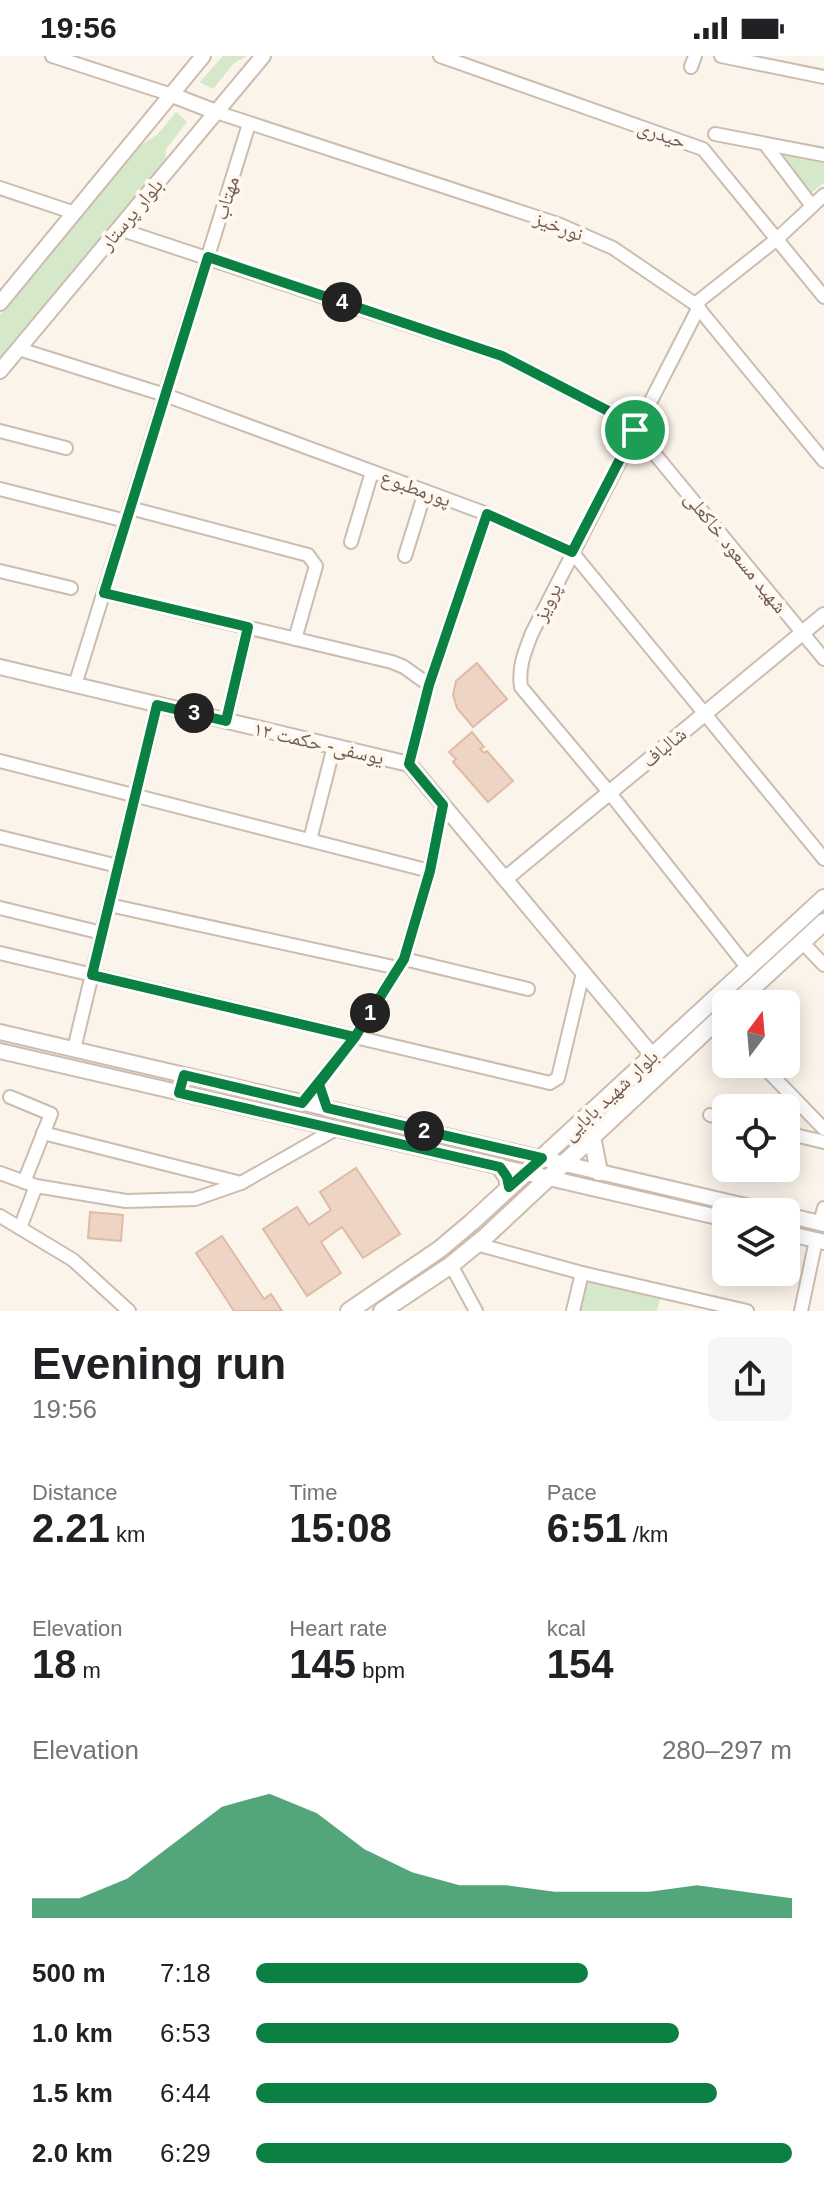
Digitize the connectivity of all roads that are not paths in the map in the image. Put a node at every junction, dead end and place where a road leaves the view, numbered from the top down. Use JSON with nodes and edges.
{"nodes":[{"id":1,"x":52,"y":56,"type":"edge"},
{"id":2,"x":203,"y":56,"type":"edge"},
{"id":3,"x":263,"y":56,"type":"edge"},
{"id":4,"x":440,"y":56,"type":"edge"},
{"id":5,"x":721,"y":56,"type":"edge"},
{"id":6,"x":824,"y":77,"type":"edge"},
{"id":7,"x":172,"y":95,"type":"junction"},
{"id":8,"x":216,"y":112,"type":"junction"},
{"id":9,"x":249,"y":124,"type":"junction"},
{"id":10,"x":715,"y":134,"type":"dead end"},
{"id":11,"x":765,"y":144,"type":"junction"},
{"id":12,"x":824,"y":155,"type":"edge"},
{"id":13,"x":0,"y":188,"type":"edge"},
{"id":14,"x":824,"y":195,"type":"edge"},
{"id":15,"x":812,"y":206,"type":"junction"},
{"id":16,"x":75,"y":213,"type":"junction"},
{"id":17,"x":119,"y":229,"type":"junction"},
{"id":18,"x":777,"y":239,"type":"junction"},
{"id":19,"x":208,"y":257,"type":"junction"},
{"id":20,"x":824,"y":297,"type":"edge"},
{"id":21,"x":0,"y":303,"type":"edge"},
{"id":22,"x":697,"y":306,"type":"junction"},
{"id":23,"x":19,"y":349,"type":"junction"},
{"id":24,"x":0,"y":371,"type":"edge"},
{"id":25,"x":165,"y":395,"type":"junction"},
{"id":26,"x":635,"y":430,"type":"junction"},
{"id":27,"x":0,"y":431,"type":"edge"},
{"id":28,"x":66,"y":448,"type":"dead end"},
{"id":29,"x":824,"y":461,"type":"edge"},
{"id":30,"x":372,"y":472,"type":"junction"},
{"id":31,"x":0,"y":489,"type":"edge"},
{"id":32,"x":425,"y":492,"type":"junction"},
{"id":33,"x":128,"y":514,"type":"junction"},
{"id":34,"x":487,"y":514,"type":"junction"},
{"id":35,"x":351,"y":542,"type":"dead end"},
{"id":36,"x":572,"y":552,"type":"junction"},
{"id":37,"x":405,"y":556,"type":"dead end"},
{"id":38,"x":0,"y":571,"type":"edge"},
{"id":39,"x":71,"y":588,"type":"dead end"},
{"id":40,"x":104,"y":593,"type":"junction"},
{"id":41,"x":824,"y":615,"type":"edge"},
{"id":42,"x":248,"y":627,"type":"junction"},
{"id":43,"x":802,"y":633,"type":"junction"},
{"id":44,"x":295,"y":639,"type":"junction"},
{"id":45,"x":824,"y":659,"type":"edge"},
{"id":46,"x":0,"y":667,"type":"edge"},
{"id":47,"x":75,"y":685,"type":"junction"},
{"id":48,"x":429,"y":685,"type":"junction"},
{"id":49,"x":157,"y":705,"type":"junction"},
{"id":50,"x":705,"y":713,"type":"junction"},
{"id":51,"x":226,"y":721,"type":"junction"},
{"id":52,"x":334,"y":746,"type":"junction"},
{"id":53,"x":0,"y":761,"type":"edge"},
{"id":54,"x":409,"y":764,"type":"junction"},
{"id":55,"x":609,"y":792,"type":"junction"},
{"id":56,"x":135,"y":796,"type":"junction"},
{"id":57,"x":443,"y":805,"type":"junction"},
{"id":58,"x":0,"y":837,"type":"edge"},
{"id":59,"x":310,"y":840,"type":"junction"},
{"id":60,"x":824,"y":859,"type":"edge"},
{"id":61,"x":118,"y":866,"type":"junction"},
{"id":62,"x":430,"y":871,"type":"junction"},
{"id":63,"x":505,"y":879,"type":"junction"},
{"id":64,"x":824,"y":898,"type":"edge"},
{"id":65,"x":109,"y":905,"type":"junction"},
{"id":66,"x":0,"y":908,"type":"edge"},
{"id":67,"x":824,"y":922,"type":"edge"},
{"id":68,"x":102,"y":933,"type":"junction"},
{"id":69,"x":802,"y":942,"type":"junction"},
{"id":70,"x":0,"y":953,"type":"edge"},
{"id":71,"x":401,"y":964,"type":"junction"},
{"id":72,"x":824,"y":965,"type":"edge"},
{"id":73,"x":747,"y":967,"type":"junction"},
{"id":74,"x":583,"y":973,"type":"junction"},
{"id":75,"x":92,"y":975,"type":"junction"},
{"id":76,"x":528,"y":989,"type":"dead end"},
{"id":77,"x":750,"y":990,"type":"edge"},
{"id":78,"x":712,"y":1030,"type":"edge"},
{"id":79,"x":0,"y":1032,"type":"edge"},
{"id":80,"x":355,"y":1037,"type":"junction"},
{"id":81,"x":74,"y":1049,"type":"junction"},
{"id":82,"x":0,"y":1051,"type":"edge"},
{"id":83,"x":652,"y":1055,"type":"junction"},
{"id":84,"x":184,"y":1075,"type":"junction"},
{"id":85,"x":775,"y":1078,"type":"edge"},
{"id":86,"x":319,"y":1084,"type":"junction"},
{"id":87,"x":179,"y":1093,"type":"junction"},
{"id":88,"x":10,"y":1097,"type":"dead end"},
{"id":89,"x":302,"y":1103,"type":"junction"},
{"id":90,"x":327,"y":1108,"type":"junction"},
{"id":91,"x":298,"y":1120,"type":"junction"},
{"id":92,"x":336,"y":1129,"type":"junction"},
{"id":93,"x":824,"y":1129,"type":"edge"},
{"id":94,"x":43,"y":1133,"type":"junction"},
{"id":95,"x":800,"y":1136,"type":"edge"},
{"id":96,"x":592,"y":1137,"type":"junction"},
{"id":97,"x":824,"y":1142,"type":"edge"},
{"id":98,"x":476,"y":1143,"type":"junction"},
{"id":99,"x":299,"y":1149,"type":"junction"},
{"id":100,"x":542,"y":1158,"type":"junction"},
{"id":101,"x":471,"y":1160,"type":"junction"},
{"id":102,"x":562,"y":1163,"type":"junction"},
{"id":103,"x":500,"y":1167,"type":"junction"},
{"id":104,"x":599,"y":1172,"type":"junction"},
{"id":105,"x":0,"y":1173,"type":"edge"},
{"id":106,"x":526,"y":1173,"type":"junction"},
{"id":107,"x":548,"y":1178,"type":"junction"},
{"id":108,"x":625,"y":1178,"type":"junction"},
{"id":109,"x":241,"y":1183,"type":"junction"},
{"id":110,"x":30,"y":1184,"type":"junction"},
{"id":111,"x":509,"y":1187,"type":"junction"},
{"id":112,"x":621,"y":1195,"type":"junction"},
{"id":113,"x":712,"y":1198,"type":"edge"},
{"id":114,"x":824,"y":1208,"type":"edge"},
{"id":115,"x":0,"y":1216,"type":"edge"},
{"id":116,"x":712,"y":1216,"type":"edge"},
{"id":117,"x":800,"y":1218,"type":"edge"},
{"id":118,"x":822,"y":1224,"type":"edge"},
{"id":119,"x":20,"y":1228,"type":"junction"},
{"id":120,"x":800,"y":1236,"type":"edge"},
{"id":121,"x":820,"y":1241,"type":"edge"},
{"id":122,"x":476,"y":1244,"type":"junction"},
{"id":123,"x":451,"y":1265,"type":"junction"},
{"id":124,"x":582,"y":1273,"type":"junction"},
{"id":125,"x":129,"y":1311,"type":"edge"},
{"id":126,"x":349,"y":1311,"type":"edge"},
{"id":127,"x":382,"y":1311,"type":"edge"},
{"id":128,"x":476,"y":1311,"type":"edge"},
{"id":129,"x":573,"y":1311,"type":"edge"},
{"id":130,"x":747,"y":1311,"type":"edge"},
{"id":131,"x":801,"y":1311,"type":"edge"}],
"edges":[{"from":1,"to":7,"type":"street"},
{"from":2,"to":7,"type":"street"},
{"from":3,"to":8,"type":"street","name":"بلوار پرستار"},
{"from":4,"to":18,"type":"street","name":"حیدری"},
{"from":5,"to":6,"type":"street"},
{"from":7,"to":8,"type":"street"},
{"from":7,"to":16,"type":"street"},
{"from":8,"to":9,"type":"street","name":"نورخیز"},
{"from":8,"to":17,"type":"street","name":"بلوار پرستار"},
{"from":9,"to":19,"type":"street","name":"مهتاب"},
{"from":9,"to":22,"type":"street","name":"نورخیز"},
{"from":10,"to":11,"type":"street"},
{"from":11,"to":12,"type":"street"},
{"from":11,"to":15,"type":"street"},
{"from":13,"to":16,"type":"street"},
{"from":14,"to":15,"type":"street","name":"پرویز"},
{"from":15,"to":18,"type":"street","name":"پرویز"},
{"from":16,"to":21,"type":"street"},
{"from":17,"to":19,"type":"street","name":"شهید مسعود خاکعلی"},
{"from":17,"to":23,"type":"street","name":"بلوار پرستار"},
{"from":18,"to":20,"type":"street","name":"حیدری"},
{"from":18,"to":22,"type":"street","name":"پرویز"},
{"from":19,"to":25,"type":"street","name":"مهتاب"},
{"from":19,"to":26,"type":"street","name":"شهید مسعود خاکعلی"},
{"from":22,"to":26,"type":"street","name":"پرویز"},
{"from":22,"to":29,"type":"street","name":"نورخیز"},
{"from":23,"to":24,"type":"street","name":"بلوار پرستار"},
{"from":23,"to":25,"type":"street","name":"پورمطبوع"},
{"from":25,"to":30,"type":"street","name":"پورمطبوع"},
{"from":25,"to":33,"type":"street","name":"مهتاب"},
{"from":26,"to":36,"type":"street","name":"پرویز"},
{"from":26,"to":43,"type":"street","name":"شهید مسعود خاکعلی"},
{"from":27,"to":28,"type":"street"},
{"from":30,"to":32,"type":"street","name":"پورمطبوع"},
{"from":30,"to":35,"type":"street"},
{"from":31,"to":33,"type":"street"},
{"from":32,"to":34,"type":"street","name":"پورمطبوع"},
{"from":32,"to":37,"type":"street"},
{"from":33,"to":40,"type":"street","name":"مهتاب"},
{"from":33,"to":44,"type":"street"},
{"from":34,"to":36,"type":"street","name":"پورمطبوع"},
{"from":34,"to":48,"type":"street"},
{"from":36,"to":50,"type":"street","name":"پورمطبوع"},
{"from":36,"to":55,"type":"street","name":"پرویز"},
{"from":38,"to":39,"type":"street"},
{"from":40,"to":42,"type":"street"},
{"from":40,"to":47,"type":"street","name":"مهتاب"},
{"from":41,"to":43,"type":"street","name":"شالباف"},
{"from":42,"to":44,"type":"street"},
{"from":42,"to":51,"type":"street"},
{"from":43,"to":45,"type":"street","name":"شهید مسعود خاکعلی"},
{"from":43,"to":50,"type":"street","name":"شالباف"},
{"from":44,"to":48,"type":"street"},
{"from":46,"to":47,"type":"street","name":"یوسفی- حکمت ۱۲"},
{"from":47,"to":49,"type":"street","name":"یوسفی- حکمت ۱۲"},
{"from":48,"to":54,"type":"street"},
{"from":49,"to":51,"type":"street","name":"یوسفی- حکمت ۱۲"},
{"from":49,"to":56,"type":"street"},
{"from":50,"to":55,"type":"street","name":"شالباف"},
{"from":50,"to":60,"type":"street","name":"پورمطبوع"},
{"from":51,"to":52,"type":"street","name":"یوسفی- حکمت ۱۲"},
{"from":52,"to":54,"type":"street","name":"یوسفی- حکمت ۱۲"},
{"from":52,"to":59,"type":"street"},
{"from":53,"to":56,"type":"street"},
{"from":54,"to":57,"type":"street","name":"یوسفی- حکمت ۱۲"},
{"from":55,"to":63,"type":"street","name":"شالباف"},
{"from":55,"to":73,"type":"street"},
{"from":56,"to":59,"type":"street"},
{"from":56,"to":61,"type":"street"},
{"from":57,"to":62,"type":"street"},
{"from":57,"to":63,"type":"street","name":"یوسفی- حکمت ۱۲"},
{"from":58,"to":61,"type":"street"},
{"from":59,"to":62,"type":"street"},
{"from":61,"to":65,"type":"street"},
{"from":62,"to":71,"type":"street"},
{"from":63,"to":74,"type":"street","name":"یوسفی- حکمت ۱۲"},
{"from":64,"to":73,"type":"main road","name":"بلوار شهید بابایی"},
{"from":65,"to":68,"type":"street"},
{"from":65,"to":71,"type":"street"},
{"from":66,"to":68,"type":"street"},
{"from":67,"to":69,"type":"main road"},
{"from":68,"to":75,"type":"street"},
{"from":69,"to":72,"type":"street"},
{"from":69,"to":77,"type":"main road"},
{"from":70,"to":75,"type":"street"},
{"from":71,"to":76,"type":"street"},
{"from":71,"to":80,"type":"street"},
{"from":73,"to":83,"type":"main road","name":"بلوار شهید بابایی"},
{"from":74,"to":80,"type":"street"},
{"from":74,"to":83,"type":"street","name":"یوسفی- حکمت ۱۲"},
{"from":75,"to":80,"type":"street"},
{"from":75,"to":81,"type":"street"},
{"from":78,"to":96,"type":"main road","name":"بلوار شهید بابایی"},
{"from":79,"to":81,"type":"street"},
{"from":80,"to":86,"type":"street"},
{"from":81,"to":84,"type":"street"},
{"from":82,"to":87,"type":"street"},
{"from":83,"to":100,"type":"main road","name":"بلوار شهید بابایی"},
{"from":84,"to":87,"type":"street"},
{"from":84,"to":89,"type":"street"},
{"from":85,"to":93,"type":"street"},
{"from":86,"to":89,"type":"street"},
{"from":86,"to":90,"type":"street"},
{"from":87,"to":91,"type":"street"},
{"from":88,"to":94,"type":"street"},
{"from":89,"to":90,"type":"street"},
{"from":90,"to":98,"type":"street"},
{"from":91,"to":92,"type":"street"},
{"from":91,"to":99,"type":"street"},
{"from":92,"to":99,"type":"street"},
{"from":92,"to":101,"type":"street"},
{"from":94,"to":109,"type":"street"},
{"from":94,"to":110,"type":"street"},
{"from":95,"to":97,"type":"street"},
{"from":96,"to":102,"type":"main road","name":"بلوار شهید بابایی"},
{"from":96,"to":104,"type":"main road"},
{"from":98,"to":100,"type":"street"},
{"from":98,"to":101,"type":"street"},
{"from":99,"to":109,"type":"street"},
{"from":100,"to":102,"type":"street"},
{"from":100,"to":106,"type":"main road","name":"بلوار شهید بابایی"},
{"from":101,"to":103,"type":"street"},
{"from":102,"to":104,"type":"street"},
{"from":102,"to":107,"type":"main road","name":"بلوار شهید بابایی"},
{"from":103,"to":106,"type":"street"},
{"from":103,"to":111,"type":"main road"},
{"from":104,"to":108,"type":"street"},
{"from":105,"to":110,"type":"street"},
{"from":106,"to":107,"type":"street"},
{"from":106,"to":111,"type":"main road","name":"بلوار شهید بابایی"},
{"from":107,"to":112,"type":"street"},
{"from":107,"to":122,"type":"main road","name":"بلوار شهید بابایی"},
{"from":108,"to":112,"type":"street"},
{"from":108,"to":113,"type":"street"},
{"from":109,"to":110,"type":"street"},
{"from":110,"to":119,"type":"street"},
{"from":111,"to":126,"type":"main road","name":"بلوار شهید بابایی"},
{"from":112,"to":116,"type":"street"},
{"from":114,"to":118,"type":"street"},
{"from":115,"to":119,"type":"street"},
{"from":117,"to":118,"type":"street"},
{"from":119,"to":125,"type":"street"},
{"from":120,"to":121,"type":"street"},
{"from":121,"to":131,"type":"street"},
{"from":122,"to":123,"type":"main road","name":"بلوار شهید بابایی"},
{"from":122,"to":124,"type":"street"},
{"from":123,"to":127,"type":"main road","name":"بلوار شهید بابایی"},
{"from":123,"to":128,"type":"street"},
{"from":124,"to":129,"type":"street"},
{"from":124,"to":130,"type":"street"}]}
